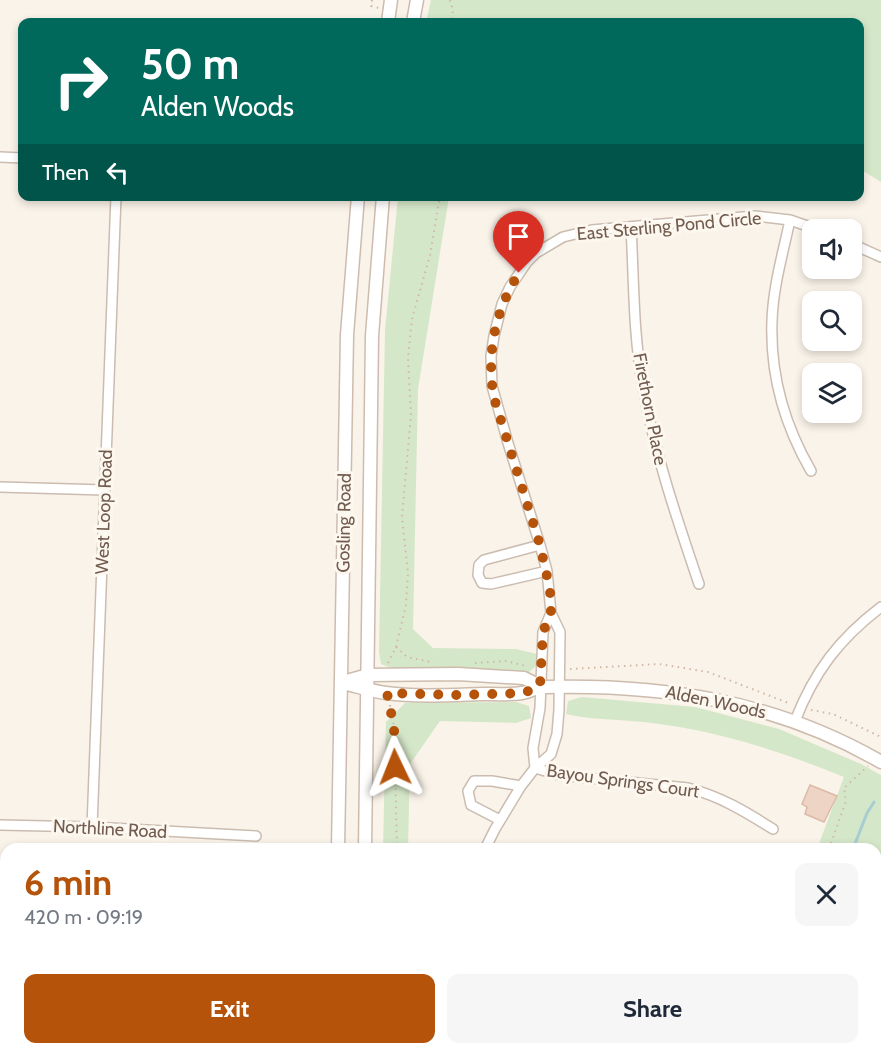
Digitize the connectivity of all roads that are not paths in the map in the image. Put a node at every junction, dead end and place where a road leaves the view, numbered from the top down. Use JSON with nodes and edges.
{"nodes":[{"id":1,"x":391,"y":0,"type":"edge"},
{"id":2,"x":417,"y":0,"type":"edge"},
{"id":3,"x":388,"y":18,"type":"edge"},
{"id":4,"x":414,"y":18,"type":"edge"},
{"id":5,"x":0,"y":157,"type":"edge"},
{"id":6,"x":18,"y":158,"type":"edge"},
{"id":7,"x":116,"y":201,"type":"edge"},
{"id":8,"x":358,"y":201,"type":"edge"},
{"id":9,"x":383,"y":201,"type":"edge"},
{"id":10,"x":790,"y":220,"type":"junction"},
{"id":11,"x":802,"y":224,"type":"edge"},
{"id":12,"x":631,"y":227,"type":"junction"},
{"id":13,"x":862,"y":248,"type":"edge"},
{"id":14,"x":881,"y":257,"type":"edge"},
{"id":15,"x":811,"y":471,"type":"dead end"},
{"id":16,"x":0,"y":487,"type":"edge"},
{"id":17,"x":105,"y":490,"type":"junction"},
{"id":18,"x":540,"y":545,"type":"junction"},
{"id":19,"x":547,"y":572,"type":"junction"},
{"id":20,"x":699,"y":585,"type":"dead end"},
{"id":21,"x":881,"y":608,"type":"edge"},
{"id":22,"x":551,"y":613,"type":"junction"},
{"id":23,"x":368,"y":675,"type":"junction"},
{"id":24,"x":342,"y":682,"type":"junction"},
{"id":25,"x":540,"y":686,"type":"junction"},
{"id":26,"x":559,"y":687,"type":"junction"},
{"id":27,"x":368,"y":689,"type":"junction"},
{"id":28,"x":795,"y":721,"type":"junction"},
{"id":29,"x":878,"y":761,"type":"edge"},
{"id":30,"x":535,"y":768,"type":"junction"},
{"id":31,"x":521,"y":786,"type":"junction"},
{"id":32,"x":500,"y":820,"type":"junction"},
{"id":33,"x":0,"y":825,"type":"edge"},
{"id":34,"x":92,"y":827,"type":"junction"},
{"id":35,"x":773,"y":829,"type":"dead end"},
{"id":36,"x":256,"y":836,"type":"dead end"},
{"id":37,"x":338,"y":843,"type":"edge"},
{"id":38,"x":365,"y":843,"type":"edge"},
{"id":39,"x":488,"y":843,"type":"edge"}],
"edges":[{"from":1,"to":3,"type":"main road"},
{"from":2,"to":4,"type":"main road"},
{"from":5,"to":6,"type":"street"},
{"from":7,"to":17,"type":"street","name":"West Loop Road"},
{"from":8,"to":24,"type":"main road","name":"Gosling Road"},
{"from":9,"to":23,"type":"main road","name":"Gosling Road"},
{"from":10,"to":11,"type":"street","name":"East Sterling Pond Circle"},
{"from":10,"to":12,"type":"street","name":"East Sterling Pond Circle"},
{"from":10,"to":15,"type":"street"},
{"from":12,"to":18,"type":"street","name":"East Sterling Pond Circle"},
{"from":12,"to":20,"type":"street","name":"Firethorn Place"},
{"from":13,"to":14,"type":"street"},
{"from":16,"to":17,"type":"street"},
{"from":17,"to":34,"type":"street","name":"West Loop Road"},
{"from":18,"to":19,"type":"street","name":"East Sterling Pond Circle"},
{"from":18,"to":19,"type":"street"},
{"from":19,"to":22,"type":"street","name":"East Sterling Pond Circle"},
{"from":21,"to":28,"type":"street"},
{"from":22,"to":25,"type":"street","name":"East Sterling Pond Circle"},
{"from":22,"to":26,"type":"street","name":"East Sterling Pond Circle"},
{"from":23,"to":24,"type":"main road","name":"Alden Woods"},
{"from":23,"to":25,"type":"main road","name":"Alden Woods"},
{"from":23,"to":27,"type":"main road","name":"Gosling Road"},
{"from":24,"to":27,"type":"main road","name":"Alden Woods"},
{"from":24,"to":37,"type":"main road","name":"Gosling Road"},
{"from":25,"to":26,"type":"main road","name":"Alden Woods"},
{"from":25,"to":27,"type":"main road","name":"Alden Woods"},
{"from":25,"to":30,"type":"street","name":"East Sterling Pond Circle"},
{"from":26,"to":28,"type":"main road","name":"Alden Woods"},
{"from":26,"to":30,"type":"street","name":"East Sterling Pond Circle"},
{"from":27,"to":38,"type":"main road","name":"Gosling Road"},
{"from":28,"to":29,"type":"main road","name":"Alden Woods"},
{"from":30,"to":31,"type":"street","name":"East Sterling Pond Circle"},
{"from":30,"to":35,"type":"street","name":"Bayou Springs Court"},
{"from":31,"to":32,"type":"street","name":"East Sterling Pond Circle"},
{"from":31,"to":32,"type":"street"},
{"from":32,"to":39,"type":"street","name":"East Sterling Pond Circle"},
{"from":33,"to":34,"type":"street","name":"Northline Road"},
{"from":34,"to":36,"type":"street","name":"Northline Road"}]}
